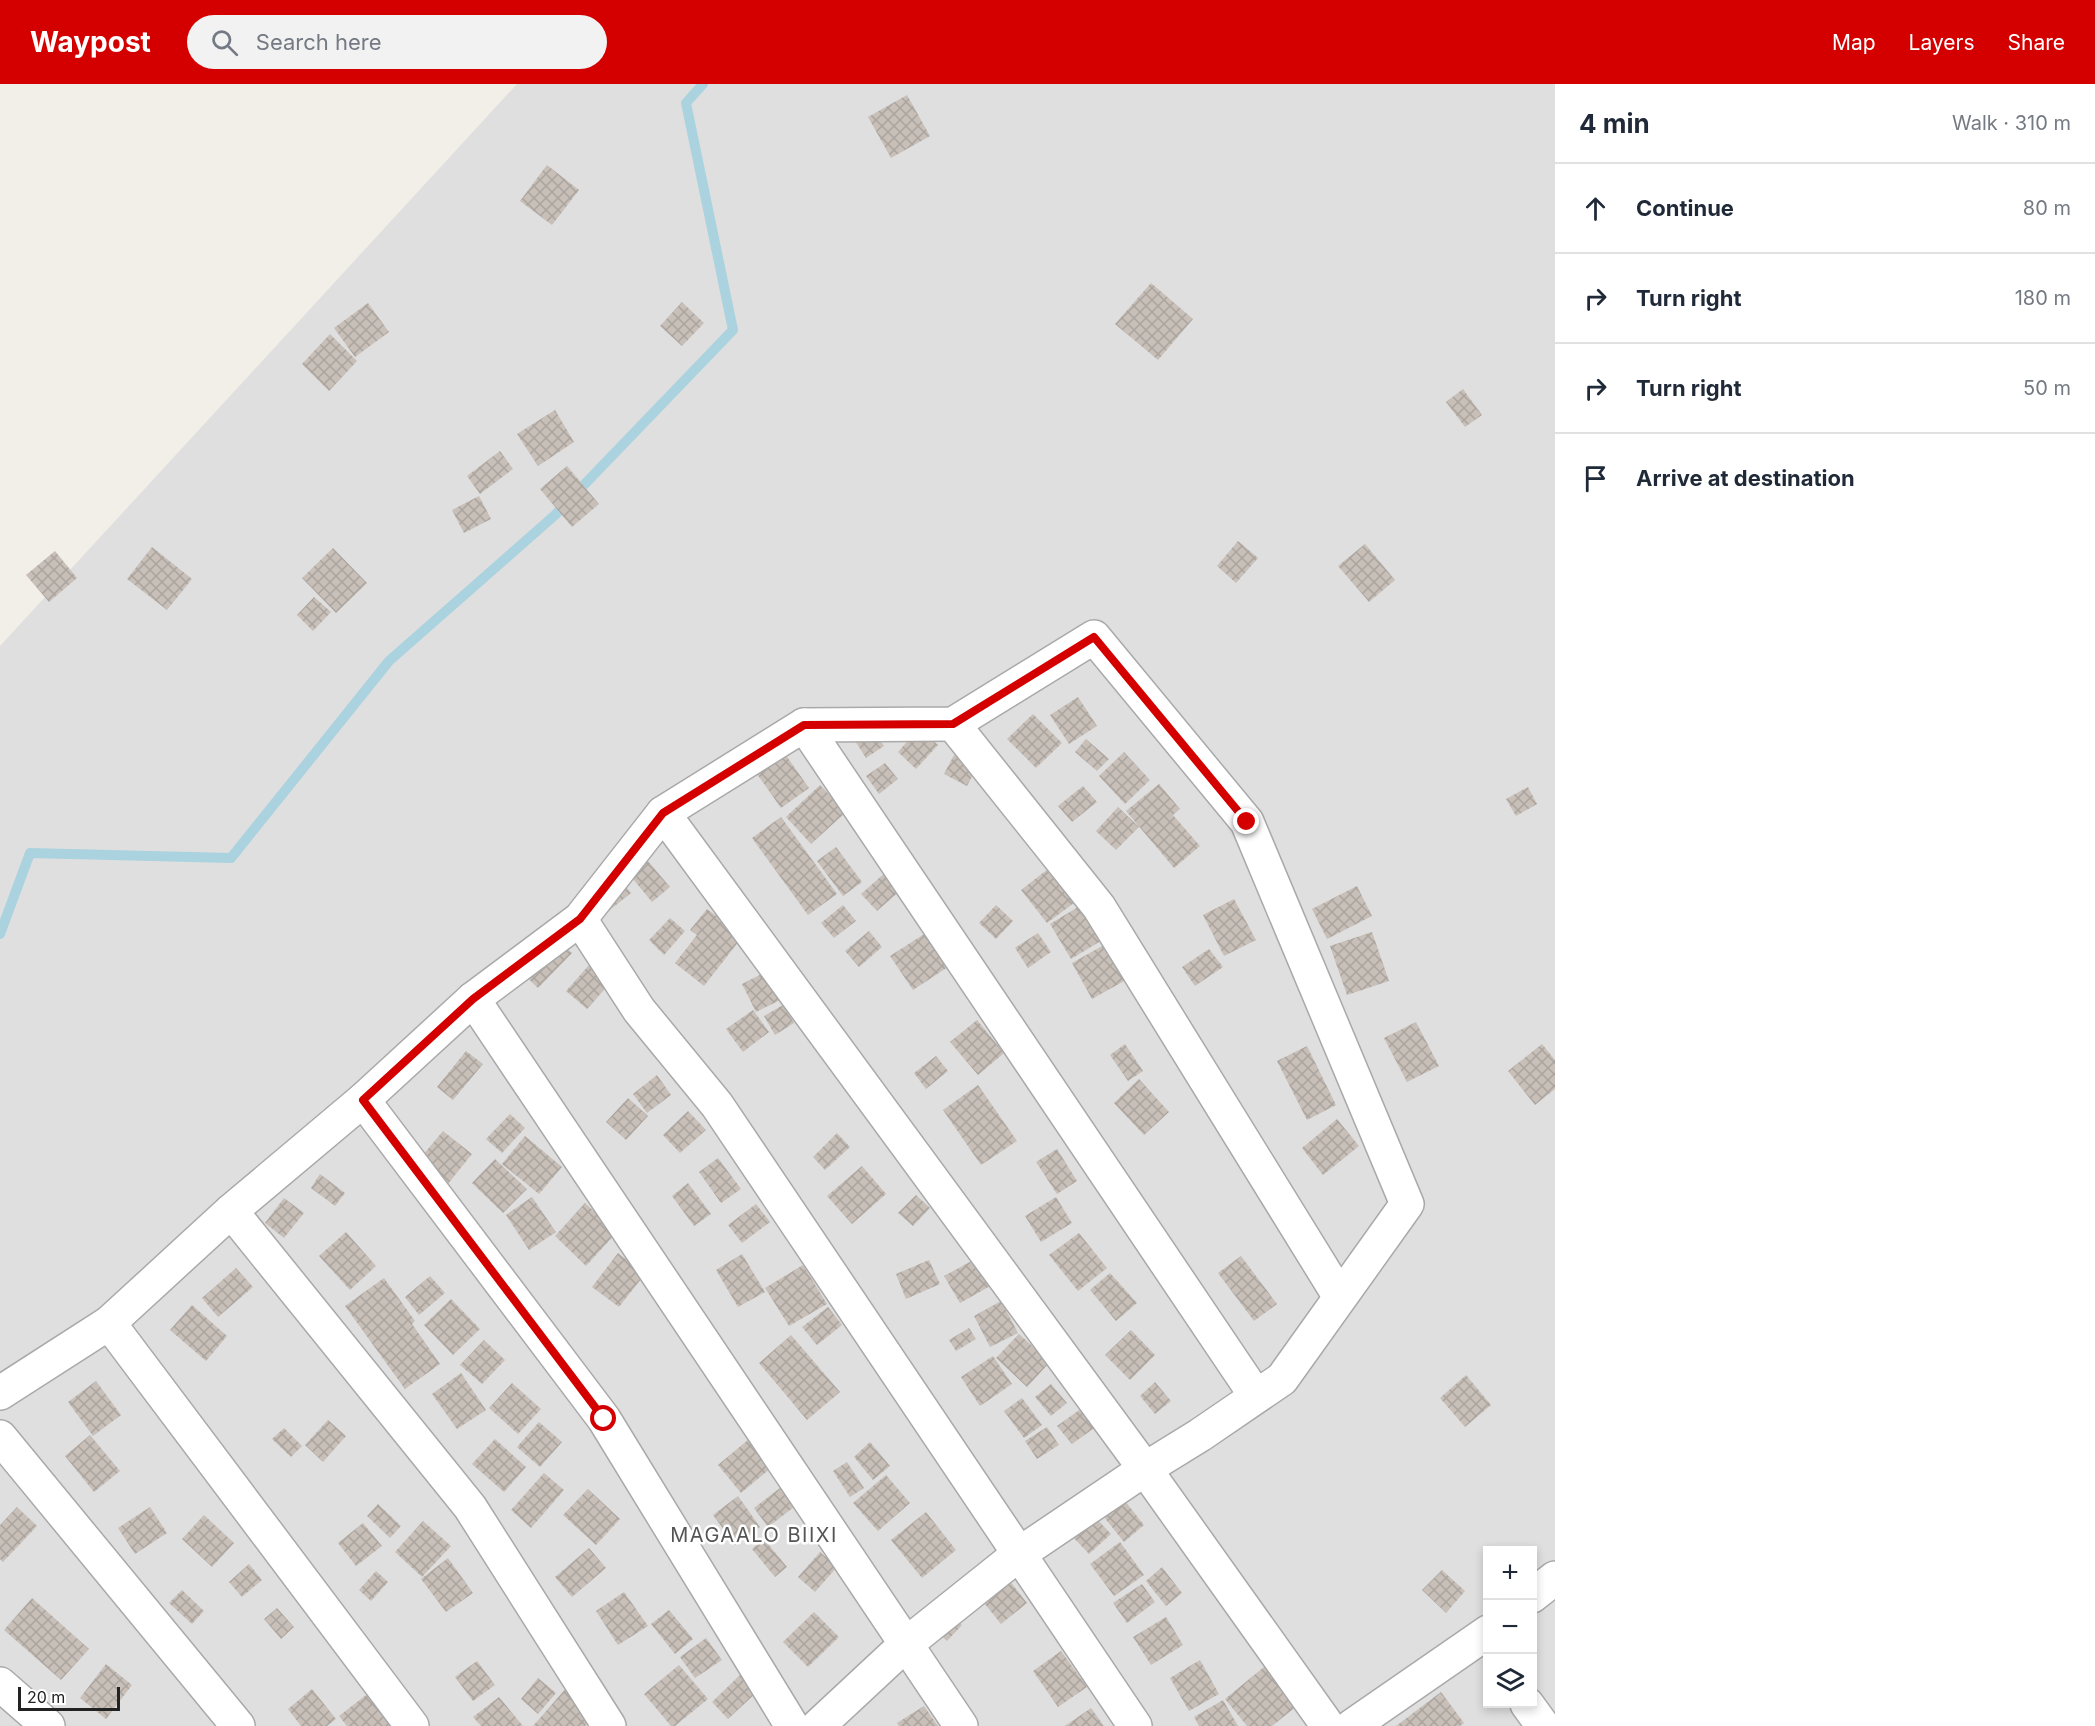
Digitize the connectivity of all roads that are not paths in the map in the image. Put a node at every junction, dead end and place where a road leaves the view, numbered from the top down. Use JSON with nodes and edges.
{"nodes":[{"id":1,"x":953,"y":724,"type":"junction"},
{"id":2,"x":804,"y":725,"type":"junction"},
{"id":3,"x":663,"y":813,"type":"junction"},
{"id":4,"x":580,"y":919,"type":"junction"},
{"id":5,"x":473,"y":999,"type":"junction"},
{"id":6,"x":363,"y":1100,"type":"junction"},
{"id":7,"x":231,"y":1211,"type":"junction"},
{"id":8,"x":1340,"y":1297,"type":"junction"},
{"id":9,"x":109,"y":1323,"type":"junction"},
{"id":10,"x":0,"y":1393,"type":"edge"},
{"id":11,"x":1256,"y":1396,"type":"junction"},
{"id":12,"x":0,"y":1437,"type":"edge"},
{"id":13,"x":1145,"y":1468,"type":"junction"},
{"id":14,"x":1019,"y":1554,"type":"junction"},
{"id":15,"x":1555,"y":1578,"type":"edge"},
{"id":16,"x":1537,"y":1593,"type":"edge"},
{"id":17,"x":1483,"y":1640,"type":"edge"},
{"id":18,"x":905,"y":1645,"type":"junction"},
{"id":19,"x":0,"y":1684,"type":"edge"},
{"id":20,"x":1530,"y":1708,"type":"edge"},
{"id":21,"x":48,"y":1726,"type":"edge"},
{"id":22,"x":238,"y":1726,"type":"edge"},
{"id":23,"x":412,"y":1726,"type":"edge"},
{"id":24,"x":609,"y":1726,"type":"edge"},
{"id":25,"x":792,"y":1726,"type":"edge"},
{"id":26,"x":818,"y":1726,"type":"edge"},
{"id":27,"x":961,"y":1726,"type":"edge"},
{"id":28,"x":1135,"y":1726,"type":"edge"},
{"id":29,"x":1328,"y":1726,"type":"edge"},
{"id":30,"x":1352,"y":1726,"type":"edge"},
{"id":31,"x":1543,"y":1726,"type":"edge"}],
"edges":[{"from":1,"to":2,"type":"street"},
{"from":1,"to":8,"type":"street"},
{"from":1,"to":8,"type":"street"},
{"from":2,"to":3,"type":"street"},
{"from":2,"to":11,"type":"street"},
{"from":3,"to":4,"type":"street"},
{"from":3,"to":13,"type":"street"},
{"from":4,"to":5,"type":"street"},
{"from":4,"to":14,"type":"street"},
{"from":5,"to":6,"type":"street"},
{"from":5,"to":18,"type":"street"},
{"from":6,"to":7,"type":"street"},
{"from":6,"to":25,"type":"street"},
{"from":7,"to":9,"type":"street"},
{"from":7,"to":24,"type":"street"},
{"from":8,"to":11,"type":"street"},
{"from":9,"to":10,"type":"street"},
{"from":9,"to":23,"type":"street"},
{"from":11,"to":13,"type":"street"},
{"from":12,"to":22,"type":"street"},
{"from":13,"to":14,"type":"street"},
{"from":13,"to":29,"type":"street"},
{"from":14,"to":18,"type":"street"},
{"from":14,"to":28,"type":"street"},
{"from":15,"to":16,"type":"street"},
{"from":17,"to":30,"type":"street"},
{"from":18,"to":26,"type":"street"},
{"from":18,"to":27,"type":"street"},
{"from":19,"to":21,"type":"street"},
{"from":20,"to":31,"type":"street"}]}
